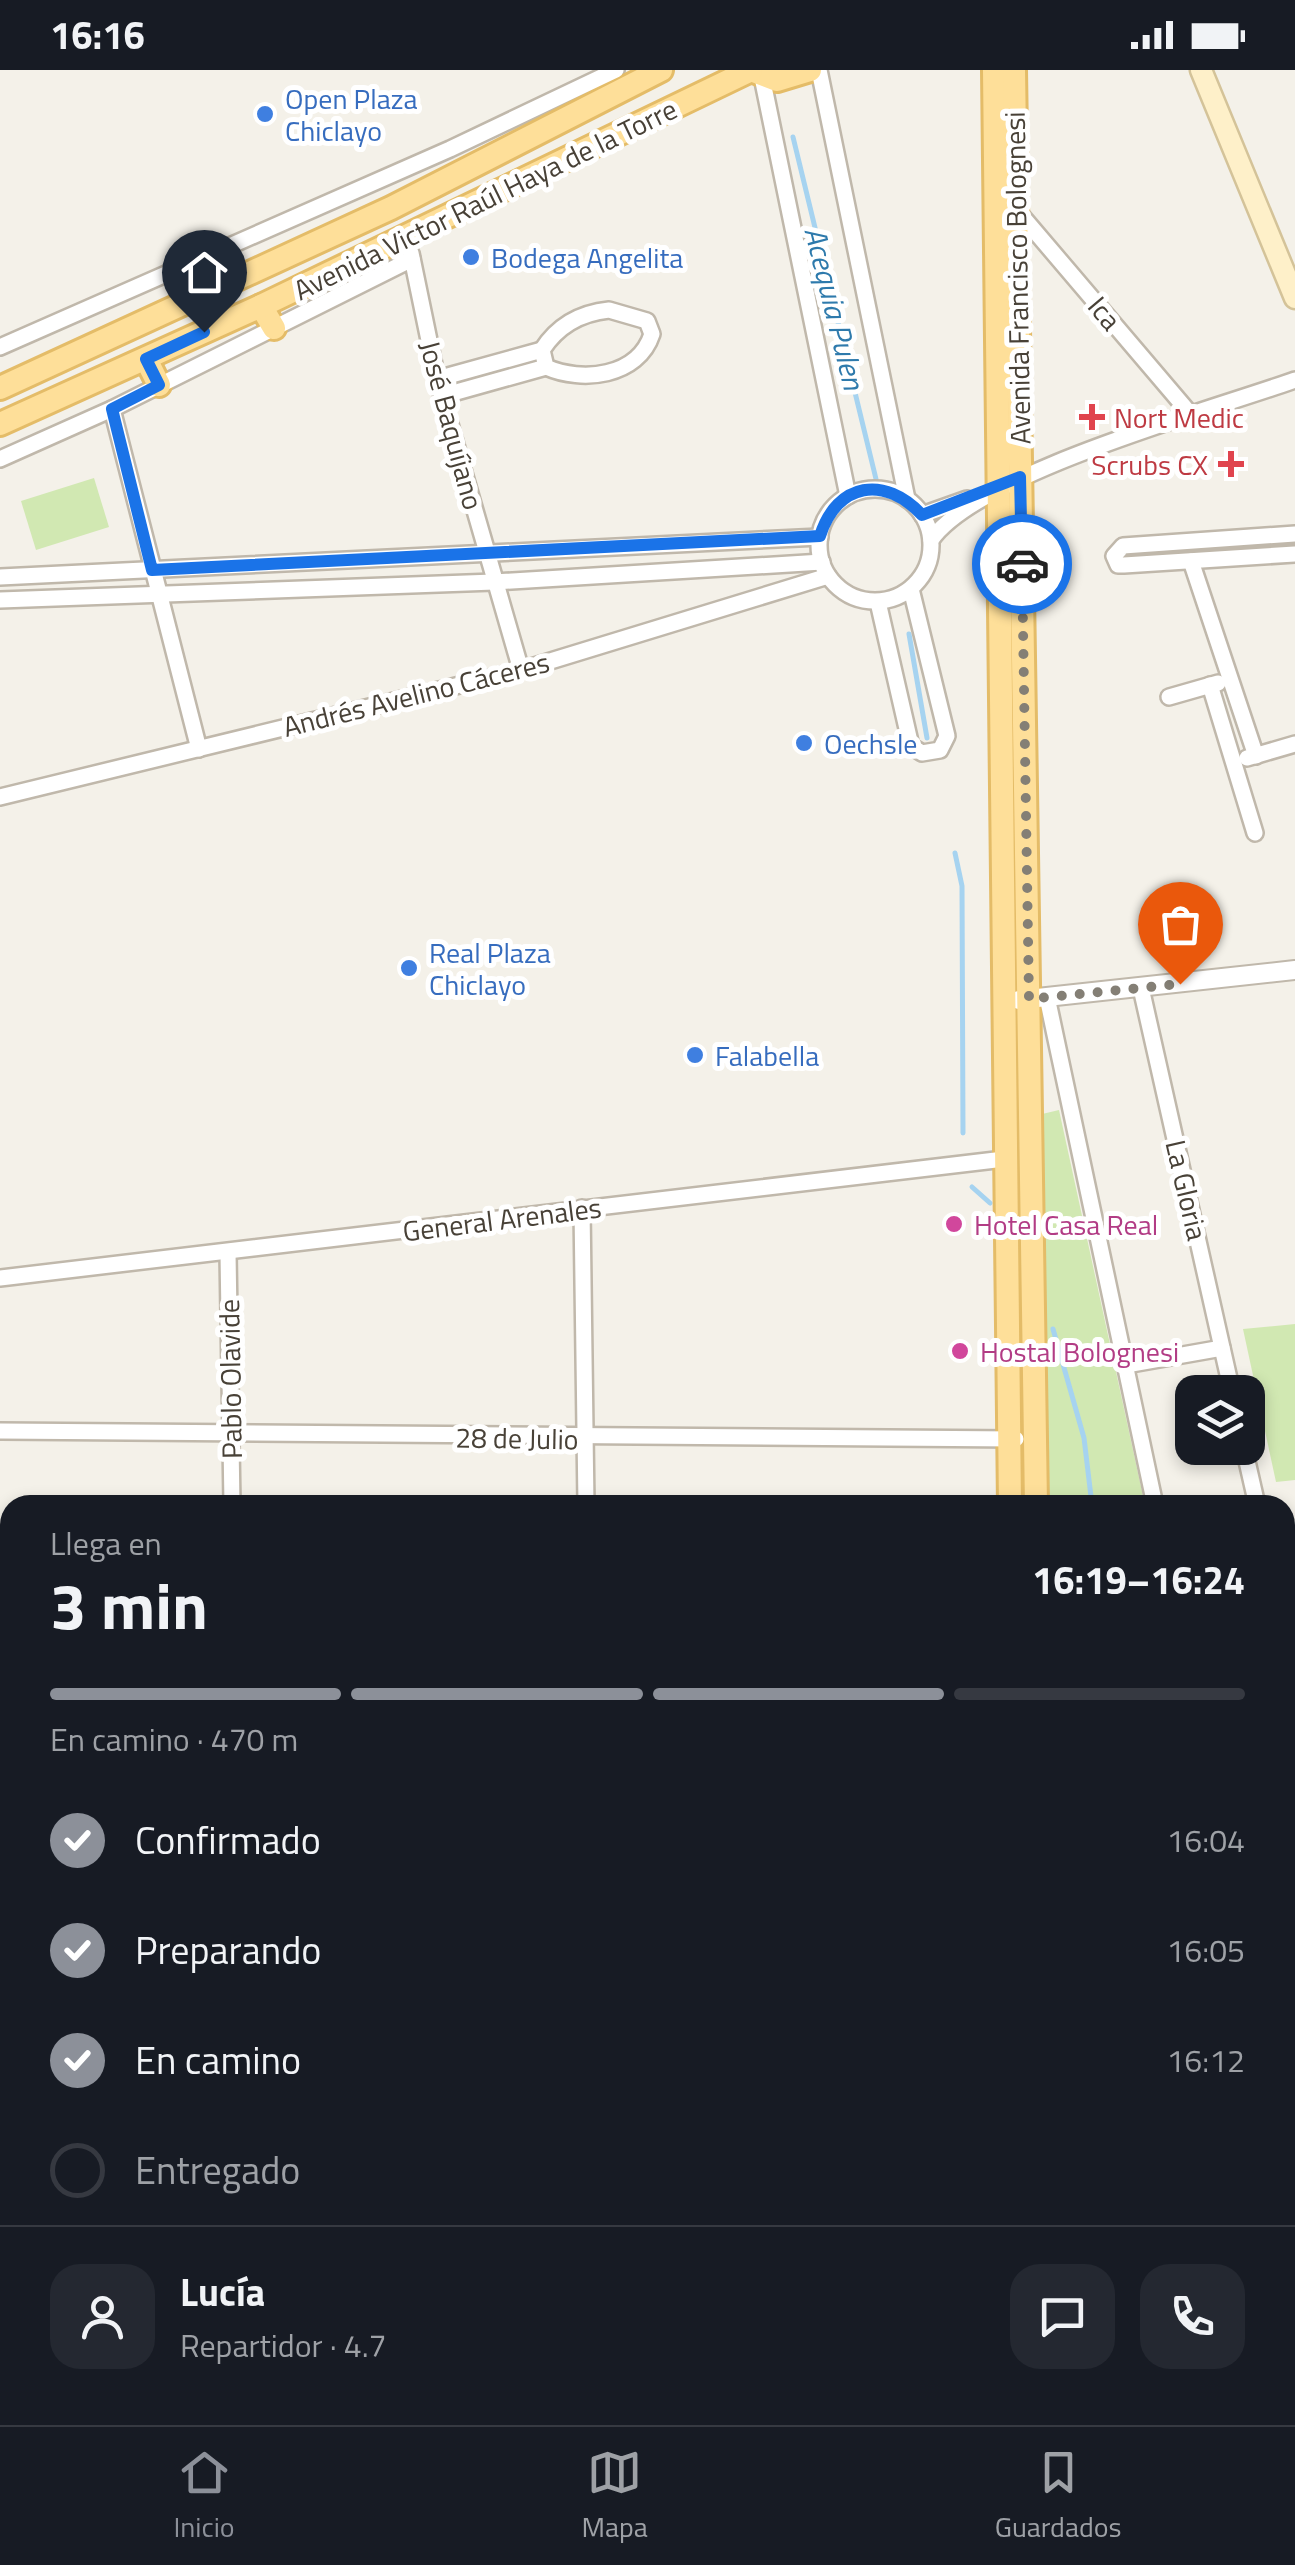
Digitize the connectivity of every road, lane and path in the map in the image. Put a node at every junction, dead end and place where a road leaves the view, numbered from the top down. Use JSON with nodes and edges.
{"nodes":[{"id":1,"x":616,"y":70,"type":"edge"},
{"id":2,"x":661,"y":70,"type":"edge"},
{"id":3,"x":810,"y":70,"type":"edge"},
{"id":4,"x":819,"y":70,"type":"edge"},
{"id":5,"x":994,"y":70,"type":"edge"},
{"id":6,"x":1014,"y":70,"type":"edge"},
{"id":7,"x":1201,"y":70,"type":"edge"},
{"id":8,"x":755,"y":72,"type":"edge"},
{"id":9,"x":1016,"y":209,"type":"junction"},
{"id":10,"x":410,"y":248,"type":"junction"},
{"id":11,"x":1295,"y":298,"type":"edge"},
{"id":12,"x":261,"y":306,"type":"junction"},
{"id":13,"x":274,"y":328,"type":"junction"},
{"id":14,"x":0,"y":347,"type":"edge"},
{"id":15,"x":544,"y":358,"type":"junction"},
{"id":16,"x":146,"y":359,"type":"junction"},
{"id":17,"x":437,"y":379,"type":"junction"},
{"id":18,"x":1295,"y":380,"type":"edge"},
{"id":19,"x":159,"y":385,"type":"junction"},
{"id":20,"x":0,"y":388,"type":"edge"},
{"id":21,"x":442,"y":396,"type":"junction"},
{"id":22,"x":112,"y":409,"type":"junction"},
{"id":23,"x":1193,"y":416,"type":"junction"},
{"id":24,"x":0,"y":424,"type":"edge"},
{"id":25,"x":0,"y":458,"type":"edge"},
{"id":26,"x":1020,"y":477,"type":"junction"},
{"id":27,"x":999,"y":488,"type":"junction"},
{"id":28,"x":848,"y":496,"type":"junction"},
{"id":29,"x":907,"y":499,"type":"junction"},
{"id":30,"x":922,"y":515,"type":"junction"},
{"id":31,"x":1295,"y":534,"type":"edge"},
{"id":32,"x":820,"y":536,"type":"junction"},
{"id":33,"x":931,"y":540,"type":"junction"},
{"id":34,"x":1295,"y":554,"type":"edge"},
{"id":35,"x":487,"y":556,"type":"junction"},
{"id":36,"x":1192,"y":560,"type":"junction"},
{"id":37,"x":825,"y":569,"type":"junction"},
{"id":38,"x":152,"y":570,"type":"junction"},
{"id":39,"x":0,"y":576,"type":"edge"},
{"id":40,"x":494,"y":582,"type":"junction"},
{"id":41,"x":911,"y":589,"type":"junction"},
{"id":42,"x":159,"y":596,"type":"junction"},
{"id":43,"x":0,"y":600,"type":"edge"},
{"id":44,"x":878,"y":602,"type":"junction"},
{"id":45,"x":521,"y":670,"type":"junction"},
{"id":46,"x":1231,"y":679,"type":"junction"},
{"id":47,"x":1210,"y":686,"type":"junction"},
{"id":48,"x":1169,"y":697,"type":"dead end"},
{"id":49,"x":1295,"y":744,"type":"edge"},
{"id":50,"x":200,"y":749,"type":"junction"},
{"id":51,"x":1256,"y":756,"type":"junction"},
{"id":52,"x":1233,"y":762,"type":"junction"},
{"id":53,"x":0,"y":797,"type":"edge"},
{"id":54,"x":1255,"y":833,"type":"dead end"},
{"id":55,"x":1295,"y":970,"type":"edge"},
{"id":56,"x":1142,"y":988,"type":"junction"},
{"id":57,"x":1038,"y":998,"type":"junction"},
{"id":58,"x":1004,"y":1002,"type":"junction"},
{"id":59,"x":1004,"y":1159,"type":"junction"},
{"id":60,"x":582,"y":1208,"type":"junction"},
{"id":61,"x":228,"y":1254,"type":"junction"},
{"id":62,"x":0,"y":1278,"type":"edge"},
{"id":63,"x":1222,"y":1348,"type":"junction"},
{"id":64,"x":1126,"y":1365,"type":"junction"},
{"id":65,"x":1228,"y":1375,"type":"edge"},
{"id":66,"x":0,"y":1431,"type":"edge"},
{"id":67,"x":232,"y":1433,"type":"junction"},
{"id":68,"x":586,"y":1439,"type":"junction"},
{"id":69,"x":1009,"y":1439,"type":"junction"},
{"id":70,"x":1034,"y":1440,"type":"junction"},
{"id":71,"x":1248,"y":1465,"type":"edge"},
{"id":72,"x":232,"y":1495,"type":"edge"},
{"id":73,"x":586,"y":1495,"type":"edge"},
{"id":74,"x":1010,"y":1495,"type":"edge"},
{"id":75,"x":1036,"y":1495,"type":"edge"},
{"id":76,"x":1153,"y":1495,"type":"edge"},
{"id":77,"x":1256,"y":1495,"type":"edge"}],
"edges":[{"from":1,"to":14,"type":"street"},
{"from":2,"to":20,"type":"main road","name":"Avenida Victor Raúl Haya de la Torre"},
{"from":3,"to":8,"type":"main road","name":"Avenida Victor Raúl Haya de la Torre"},
{"from":4,"to":29,"type":"street"},
{"from":5,"to":27,"type":"main road","name":"Avenida Francisco Bolognesi"},
{"from":6,"to":9,"type":"main road","name":"Avenida Francisco Bolognesi"},
{"from":7,"to":11,"type":"main road"},
{"from":8,"to":10,"type":"main road","name":"Avenida Victor Raúl Haya de la Torre"},
{"from":8,"to":28,"type":"street"},
{"from":9,"to":23,"type":"street","name":"Ica"},
{"from":9,"to":26,"type":"main road","name":"Avenida Francisco Bolognesi"},
{"from":10,"to":12,"type":"main road","name":"Avenida Victor Raúl Haya de la Torre"},
{"from":10,"to":13,"type":"street"},
{"from":10,"to":17,"type":"street","name":"José Baquíjano"},
{"from":12,"to":13,"type":"main road"},
{"from":12,"to":16,"type":"main road","name":"Avenida Victor Raúl Haya de la Torre"},
{"from":13,"to":19,"type":"street"},
{"from":15,"to":15,"type":"street"},
{"from":15,"to":17,"type":"street"},
{"from":15,"to":21,"type":"street"},
{"from":16,"to":19,"type":"main road"},
{"from":16,"to":24,"type":"main road","name":"Avenida Victor Raúl Haya de la Torre"},
{"from":17,"to":21,"type":"street","name":"José Baquíjano"},
{"from":18,"to":23,"type":"street"},
{"from":19,"to":22,"type":"street"},
{"from":21,"to":35,"type":"street","name":"José Baquíjano"},
{"from":22,"to":25,"type":"street"},
{"from":22,"to":38,"type":"street"},
{"from":23,"to":26,"type":"street"},
{"from":26,"to":27,"type":"street"},
{"from":26,"to":57,"type":"main road","name":"Avenida Francisco Bolognesi"},
{"from":27,"to":30,"type":"street"},
{"from":27,"to":33,"type":"street"},
{"from":27,"to":58,"type":"main road","name":"Avenida Francisco Bolognesi"},
{"from":28,"to":29,"type":"street"},
{"from":28,"to":32,"type":"street"},
{"from":29,"to":30,"type":"street"},
{"from":30,"to":33,"type":"street"},
{"from":31,"to":36,"type":"street"},
{"from":32,"to":35,"type":"street"},
{"from":32,"to":37,"type":"street"},
{"from":33,"to":41,"type":"street"},
{"from":34,"to":36,"type":"street"},
{"from":35,"to":38,"type":"street"},
{"from":35,"to":40,"type":"street","name":"José Baquíjano"},
{"from":36,"to":46,"type":"street"},
{"from":37,"to":40,"type":"street"},
{"from":37,"to":44,"type":"street"},
{"from":37,"to":45,"type":"street","name":"Andrés Avelino Cáceres"},
{"from":38,"to":39,"type":"street"},
{"from":38,"to":42,"type":"street"},
{"from":40,"to":42,"type":"street"},
{"from":40,"to":45,"type":"street","name":"José Baquíjano"},
{"from":41,"to":44,"type":"street"},
{"from":41,"to":44,"type":"street"},
{"from":42,"to":43,"type":"street"},
{"from":42,"to":50,"type":"street"},
{"from":45,"to":50,"type":"street","name":"Andrés Avelino Cáceres"},
{"from":46,"to":47,"type":"street"},
{"from":46,"to":51,"type":"street"},
{"from":47,"to":48,"type":"street"},
{"from":47,"to":52,"type":"street"},
{"from":49,"to":51,"type":"street"},
{"from":50,"to":53,"type":"street","name":"Andrés Avelino Cáceres"},
{"from":51,"to":52,"type":"street"},
{"from":52,"to":54,"type":"street"},
{"from":55,"to":56,"type":"street"},
{"from":56,"to":57,"type":"street"},
{"from":56,"to":63,"type":"street","name":"La Gloria"},
{"from":57,"to":58,"type":"street"},
{"from":57,"to":64,"type":"street"},
{"from":57,"to":70,"type":"main road","name":"Avenida Francisco Bolognesi"},
{"from":58,"to":59,"type":"main road","name":"Avenida Francisco Bolognesi"},
{"from":59,"to":60,"type":"street","name":"General Arenales"},
{"from":59,"to":69,"type":"main road","name":"Avenida Francisco Bolognesi"},
{"from":60,"to":61,"type":"street","name":"General Arenales"},
{"from":60,"to":68,"type":"street"},
{"from":61,"to":62,"type":"street","name":"General Arenales"},
{"from":61,"to":67,"type":"street","name":"Pablo Olavide"},
{"from":63,"to":64,"type":"street"},
{"from":63,"to":65,"type":"street","name":"La Gloria"},
{"from":64,"to":76,"type":"street"},
{"from":66,"to":67,"type":"street","name":"28 de Julio"},
{"from":67,"to":68,"type":"street","name":"28 de Julio"},
{"from":67,"to":72,"type":"street","name":"Pablo Olavide"},
{"from":68,"to":69,"type":"street","name":"28 de Julio"},
{"from":68,"to":73,"type":"street"},
{"from":69,"to":70,"type":"street","name":"28 de Julio"},
{"from":69,"to":74,"type":"main road","name":"Avenida Francisco Bolognesi"},
{"from":70,"to":75,"type":"main road","name":"Avenida Francisco Bolognesi"},
{"from":71,"to":77,"type":"street"}]}
